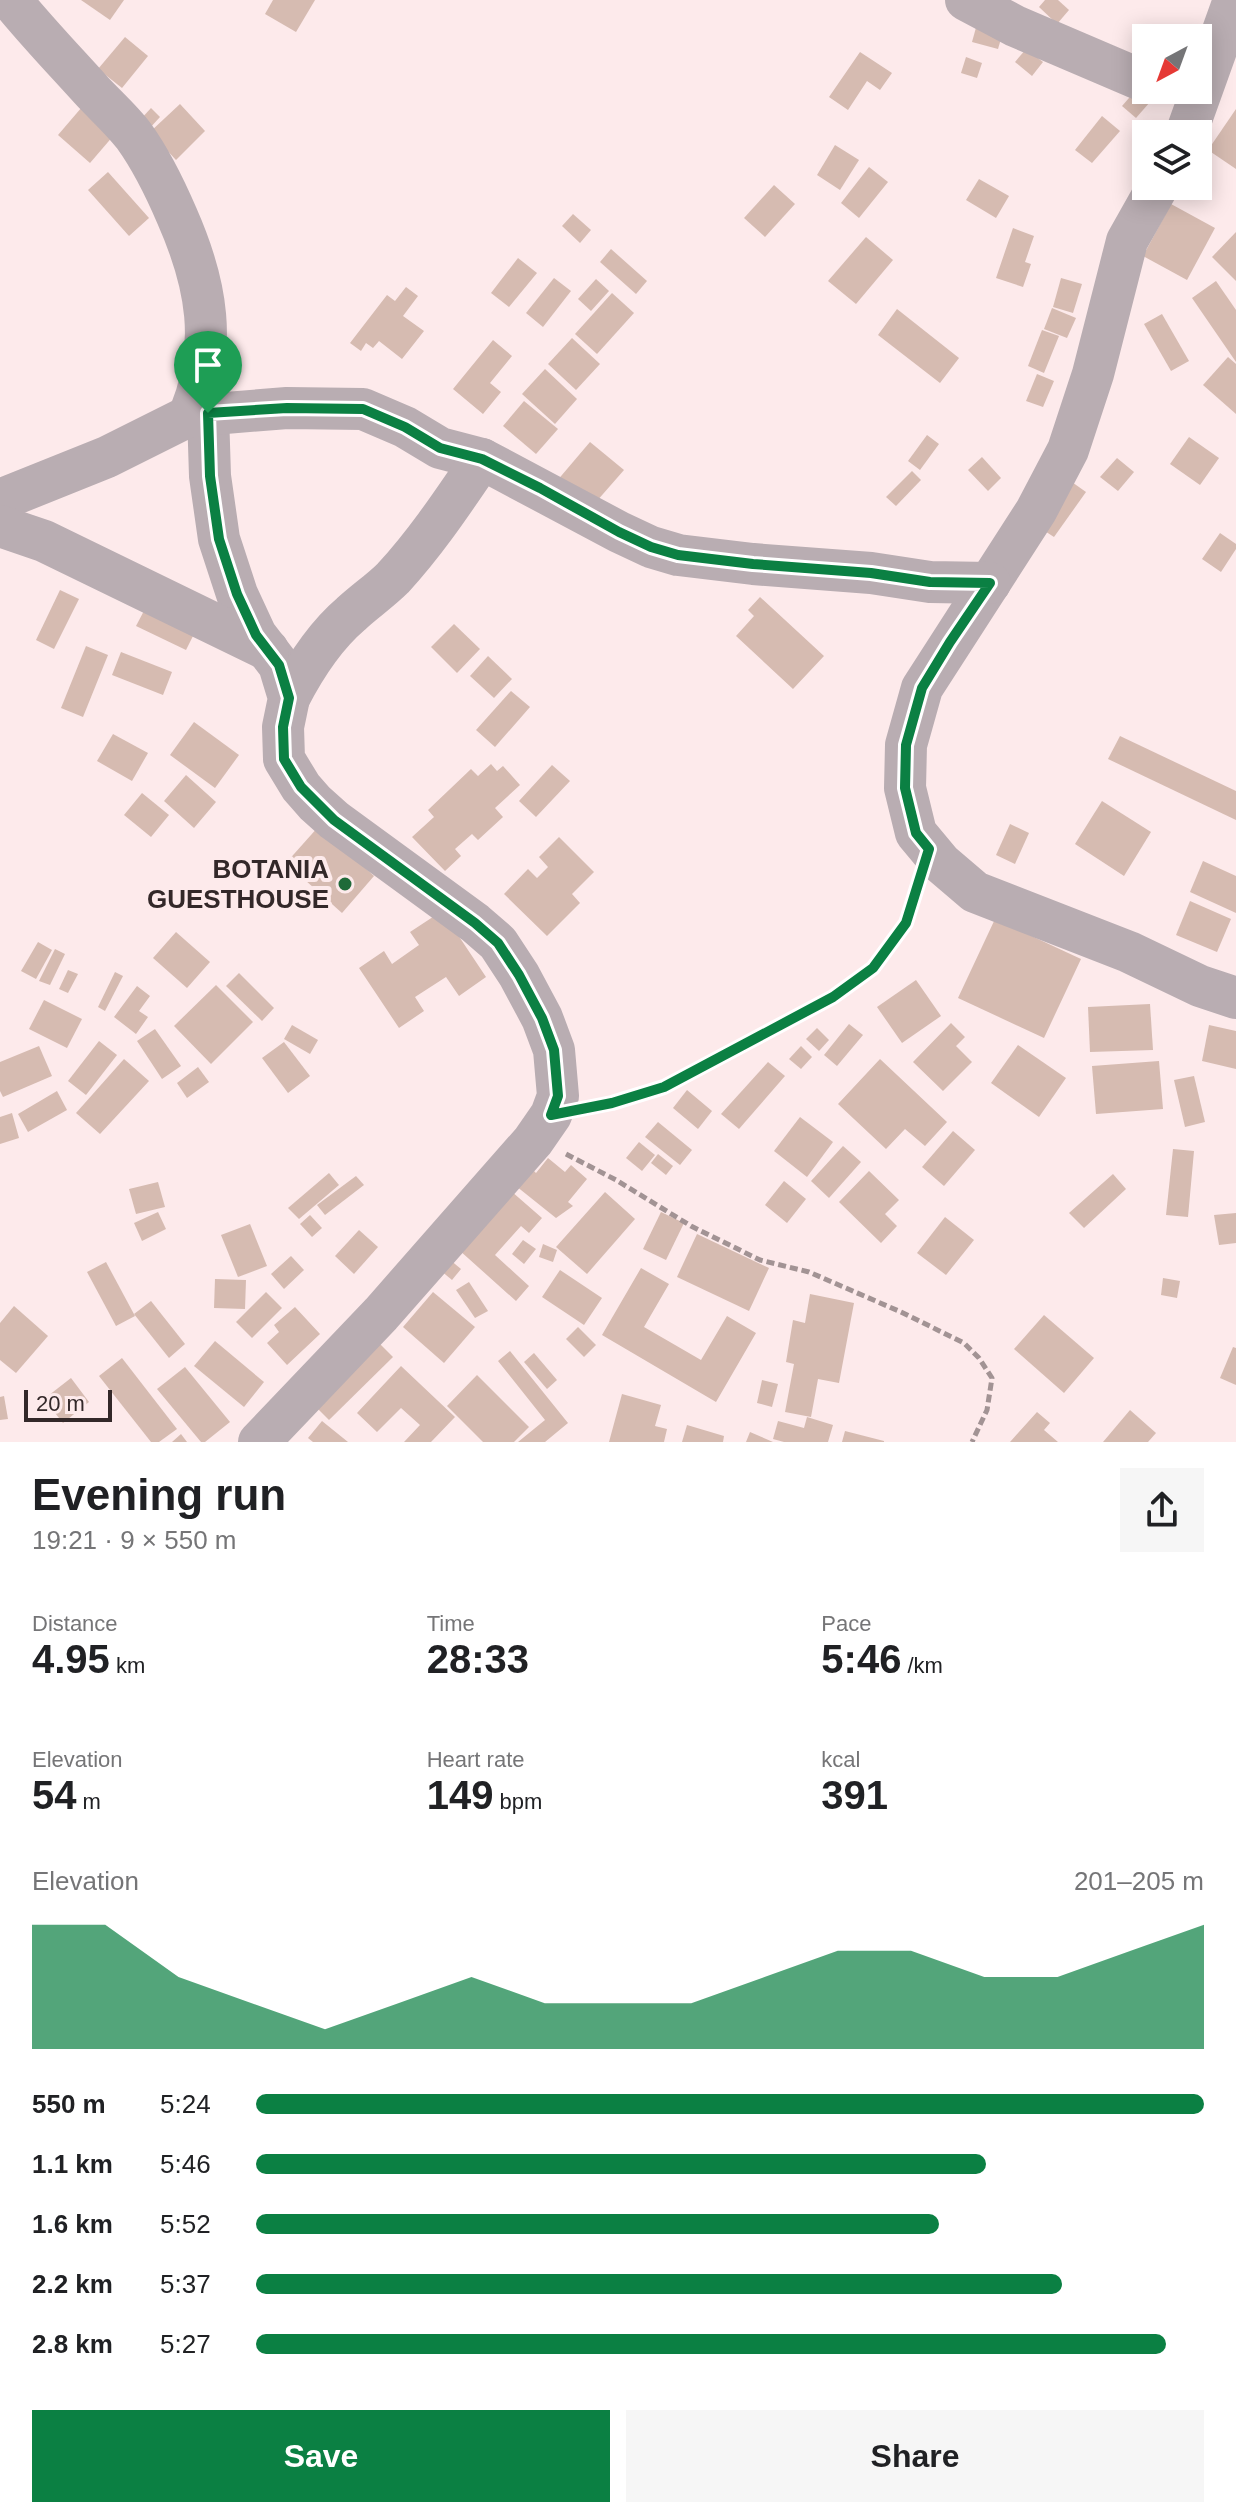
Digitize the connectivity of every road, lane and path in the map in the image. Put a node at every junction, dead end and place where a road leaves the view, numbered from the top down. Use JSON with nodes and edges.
{"nodes":[{"id":1,"x":11,"y":0,"type":"edge"},
{"id":2,"x":966,"y":0,"type":"edge"},
{"id":3,"x":1234,"y":0,"type":"edge"},
{"id":4,"x":1132,"y":76,"type":"edge"},
{"id":5,"x":1183,"y":109,"type":"edge"},
{"id":6,"x":1150,"y":200,"type":"edge"},
{"id":7,"x":198,"y":415,"type":"junction"},
{"id":8,"x":482,"y":459,"type":"junction"},
{"id":9,"x":0,"y":500,"type":"edge"},
{"id":10,"x":0,"y":526,"type":"edge"},
{"id":11,"x":990,"y":583,"type":"junction"},
{"id":12,"x":268,"y":650,"type":"junction"},
{"id":13,"x":289,"y":698,"type":"junction"},
{"id":14,"x":929,"y":849,"type":"junction"},
{"id":15,"x":1236,"y":998,"type":"edge"},
{"id":16,"x":542,"y":1128,"type":"junction"},
{"id":17,"x":259,"y":1442,"type":"edge"},
{"id":18,"x":972,"y":1442,"type":"edge"}],
"edges":[{"from":1,"to":7,"type":"street"},
{"from":2,"to":4,"type":"street"},
{"from":3,"to":5,"type":"street"},
{"from":6,"to":11,"type":"street"},
{"from":7,"to":8,"type":"street"},
{"from":7,"to":9,"type":"street"},
{"from":7,"to":12,"type":"street"},
{"from":8,"to":11,"type":"street"},
{"from":8,"to":13,"type":"street"},
{"from":10,"to":12,"type":"street"},
{"from":11,"to":14,"type":"street"},
{"from":12,"to":13,"type":"street"},
{"from":13,"to":16,"type":"street"},
{"from":14,"to":15,"type":"street"},
{"from":14,"to":16,"type":"path"},
{"from":16,"to":17,"type":"street"},
{"from":16,"to":18,"type":"path"}]}
